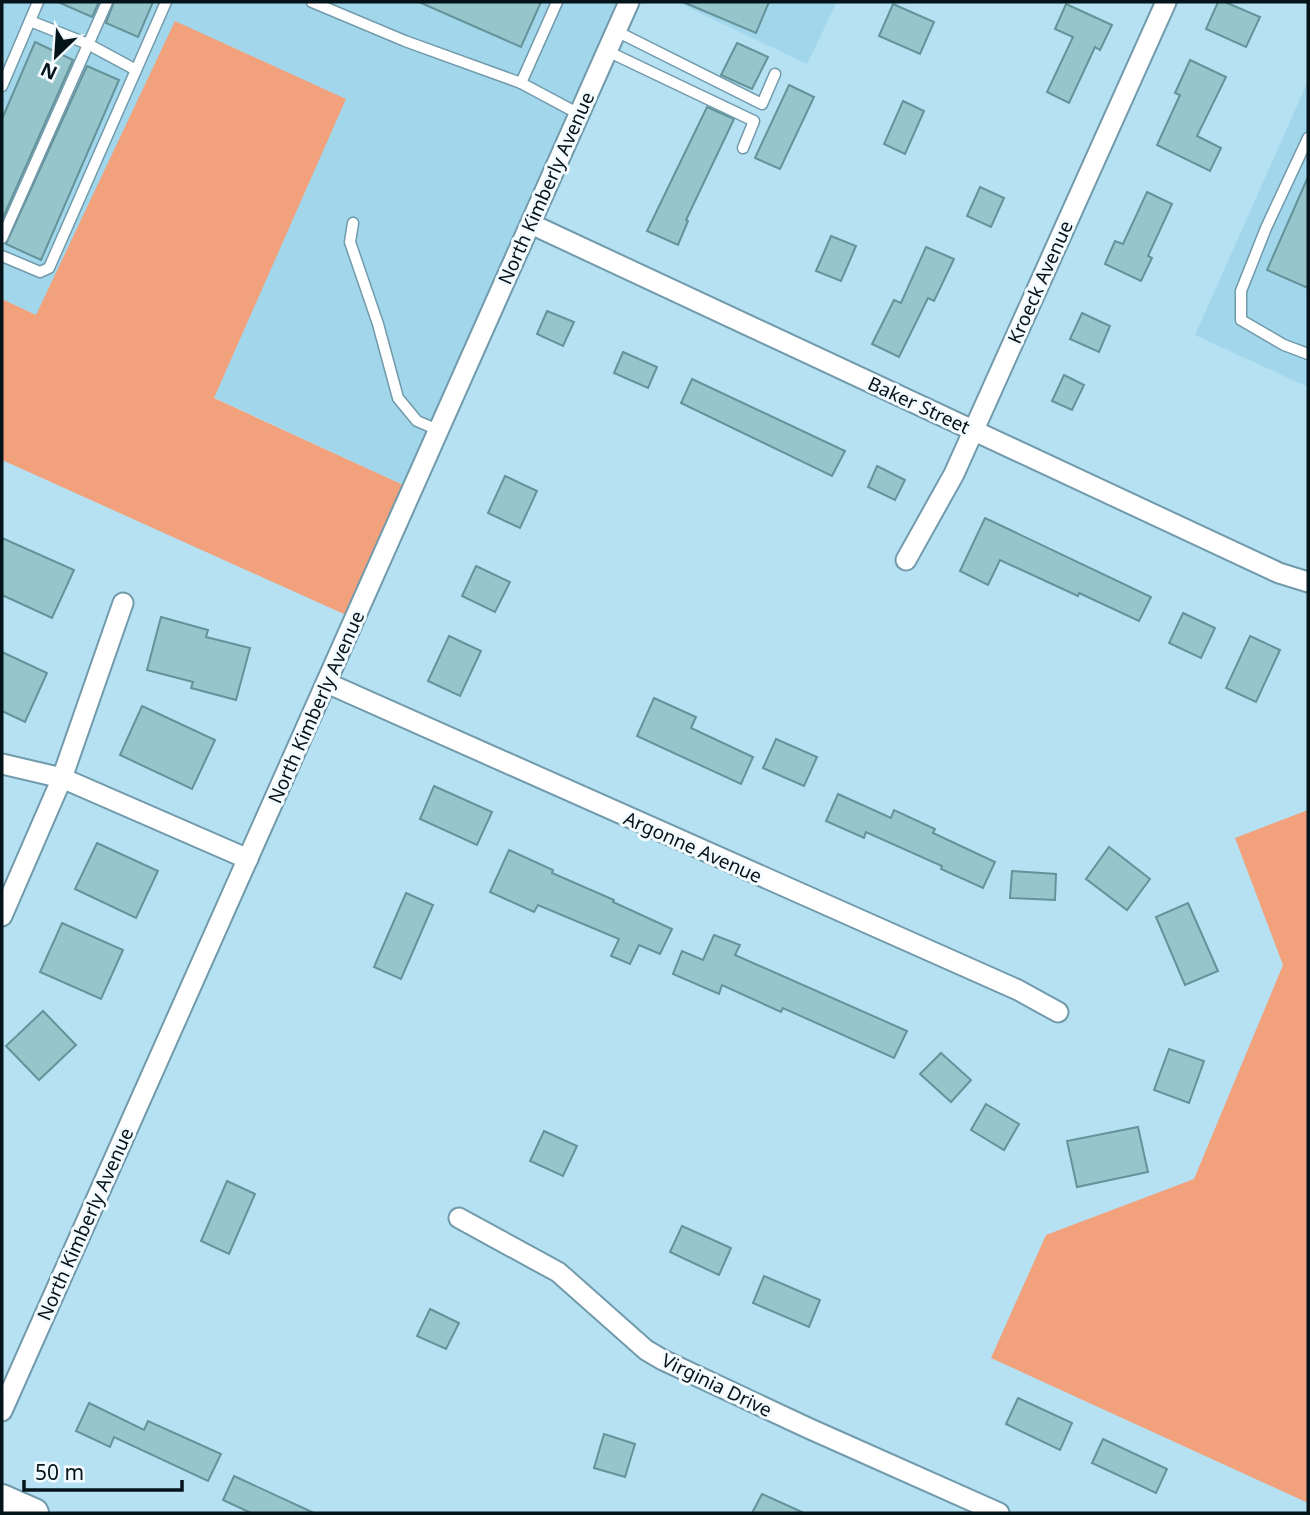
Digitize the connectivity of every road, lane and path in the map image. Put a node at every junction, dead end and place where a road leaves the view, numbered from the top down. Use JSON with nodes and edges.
{"nodes":[{"id":1,"x":38,"y":2,"type":"edge"},
{"id":2,"x":107,"y":2,"type":"edge"},
{"id":3,"x":166,"y":2,"type":"edge"},
{"id":4,"x":312,"y":2,"type":"edge"},
{"id":5,"x":557,"y":2,"type":"edge"},
{"id":6,"x":629,"y":2,"type":"edge"},
{"id":7,"x":1166,"y":2,"type":"edge"},
{"id":8,"x":30,"y":21,"type":"junction"},
{"id":9,"x":616,"y":31,"type":"junction"},
{"id":10,"x":88,"y":44,"type":"junction"},
{"id":11,"x":607,"y":51,"type":"junction"},
{"id":12,"x":136,"y":70,"type":"junction"},
{"id":13,"x":775,"y":74,"type":"dead end"},
{"id":14,"x":521,"y":83,"type":"junction"},
{"id":15,"x":2,"y":86,"type":"edge"},
{"id":16,"x":762,"y":104,"type":"junction"},
{"id":17,"x":579,"y":114,"type":"junction"},
{"id":18,"x":754,"y":121,"type":"junction"},
{"id":19,"x":1308,"y":138,"type":"edge"},
{"id":20,"x":743,"y":148,"type":"dead end"},
{"id":21,"x":353,"y":223,"type":"dead end"},
{"id":22,"x":531,"y":224,"type":"junction"},
{"id":23,"x":2,"y":239,"type":"edge"},
{"id":24,"x":2,"y":256,"type":"edge"},
{"id":25,"x":1308,"y":354,"type":"edge"},
{"id":26,"x":438,"y":430,"type":"junction"},
{"id":27,"x":973,"y":430,"type":"junction"},
{"id":28,"x":906,"y":560,"type":"dead end"},
{"id":29,"x":1308,"y":582,"type":"edge"},
{"id":30,"x":123,"y":603,"type":"dead end"},
{"id":31,"x":327,"y":683,"type":"junction"},
{"id":32,"x":2,"y":764,"type":"edge"},
{"id":33,"x":62,"y":778,"type":"junction"},
{"id":34,"x":248,"y":859,"type":"junction"},
{"id":35,"x":2,"y":916,"type":"edge"},
{"id":36,"x":1058,"y":1012,"type":"dead end"},
{"id":37,"x":459,"y":1218,"type":"dead end"},
{"id":38,"x":2,"y":1411,"type":"edge"},
{"id":39,"x":2,"y":1499,"type":"edge"},
{"id":40,"x":34,"y":1513,"type":"edge"},
{"id":41,"x":999,"y":1513,"type":"edge"}],
"edges":[{"from":1,"to":8,"type":"lane"},
{"from":2,"to":10,"type":"lane"},
{"from":3,"to":12,"type":"lane"},
{"from":4,"to":14,"type":"lane"},
{"from":5,"to":14,"type":"lane"},
{"from":6,"to":9,"type":"street","name":"North Kimberly Avenue"},
{"from":7,"to":27,"type":"street","name":"Kroeck Avenue"},
{"from":8,"to":10,"type":"lane"},
{"from":8,"to":15,"type":"lane"},
{"from":9,"to":11,"type":"street","name":"North Kimberly Avenue"},
{"from":9,"to":16,"type":"lane"},
{"from":10,"to":12,"type":"lane"},
{"from":10,"to":23,"type":"lane"},
{"from":11,"to":17,"type":"street","name":"North Kimberly Avenue"},
{"from":11,"to":18,"type":"lane"},
{"from":12,"to":24,"type":"lane"},
{"from":13,"to":16,"type":"lane"},
{"from":14,"to":17,"type":"lane"},
{"from":16,"to":18,"type":"lane"},
{"from":17,"to":22,"type":"street","name":"North Kimberly Avenue"},
{"from":18,"to":20,"type":"lane"},
{"from":19,"to":25,"type":"lane"},
{"from":21,"to":26,"type":"lane"},
{"from":22,"to":26,"type":"street","name":"North Kimberly Avenue"},
{"from":22,"to":27,"type":"street","name":"Baker Street"},
{"from":26,"to":31,"type":"street","name":"North Kimberly Avenue"},
{"from":27,"to":28,"type":"street","name":"Kroeck Avenue"},
{"from":27,"to":29,"type":"street","name":"Baker Street"},
{"from":30,"to":33,"type":"street"},
{"from":31,"to":34,"type":"street","name":"North Kimberly Avenue"},
{"from":31,"to":36,"type":"street","name":"Argonne Avenue"},
{"from":32,"to":33,"type":"street"},
{"from":33,"to":34,"type":"street"},
{"from":33,"to":35,"type":"street"},
{"from":34,"to":38,"type":"street","name":"North Kimberly Avenue"},
{"from":37,"to":41,"type":"street","name":"Virginia Drive"},
{"from":39,"to":40,"type":"street"}]}
